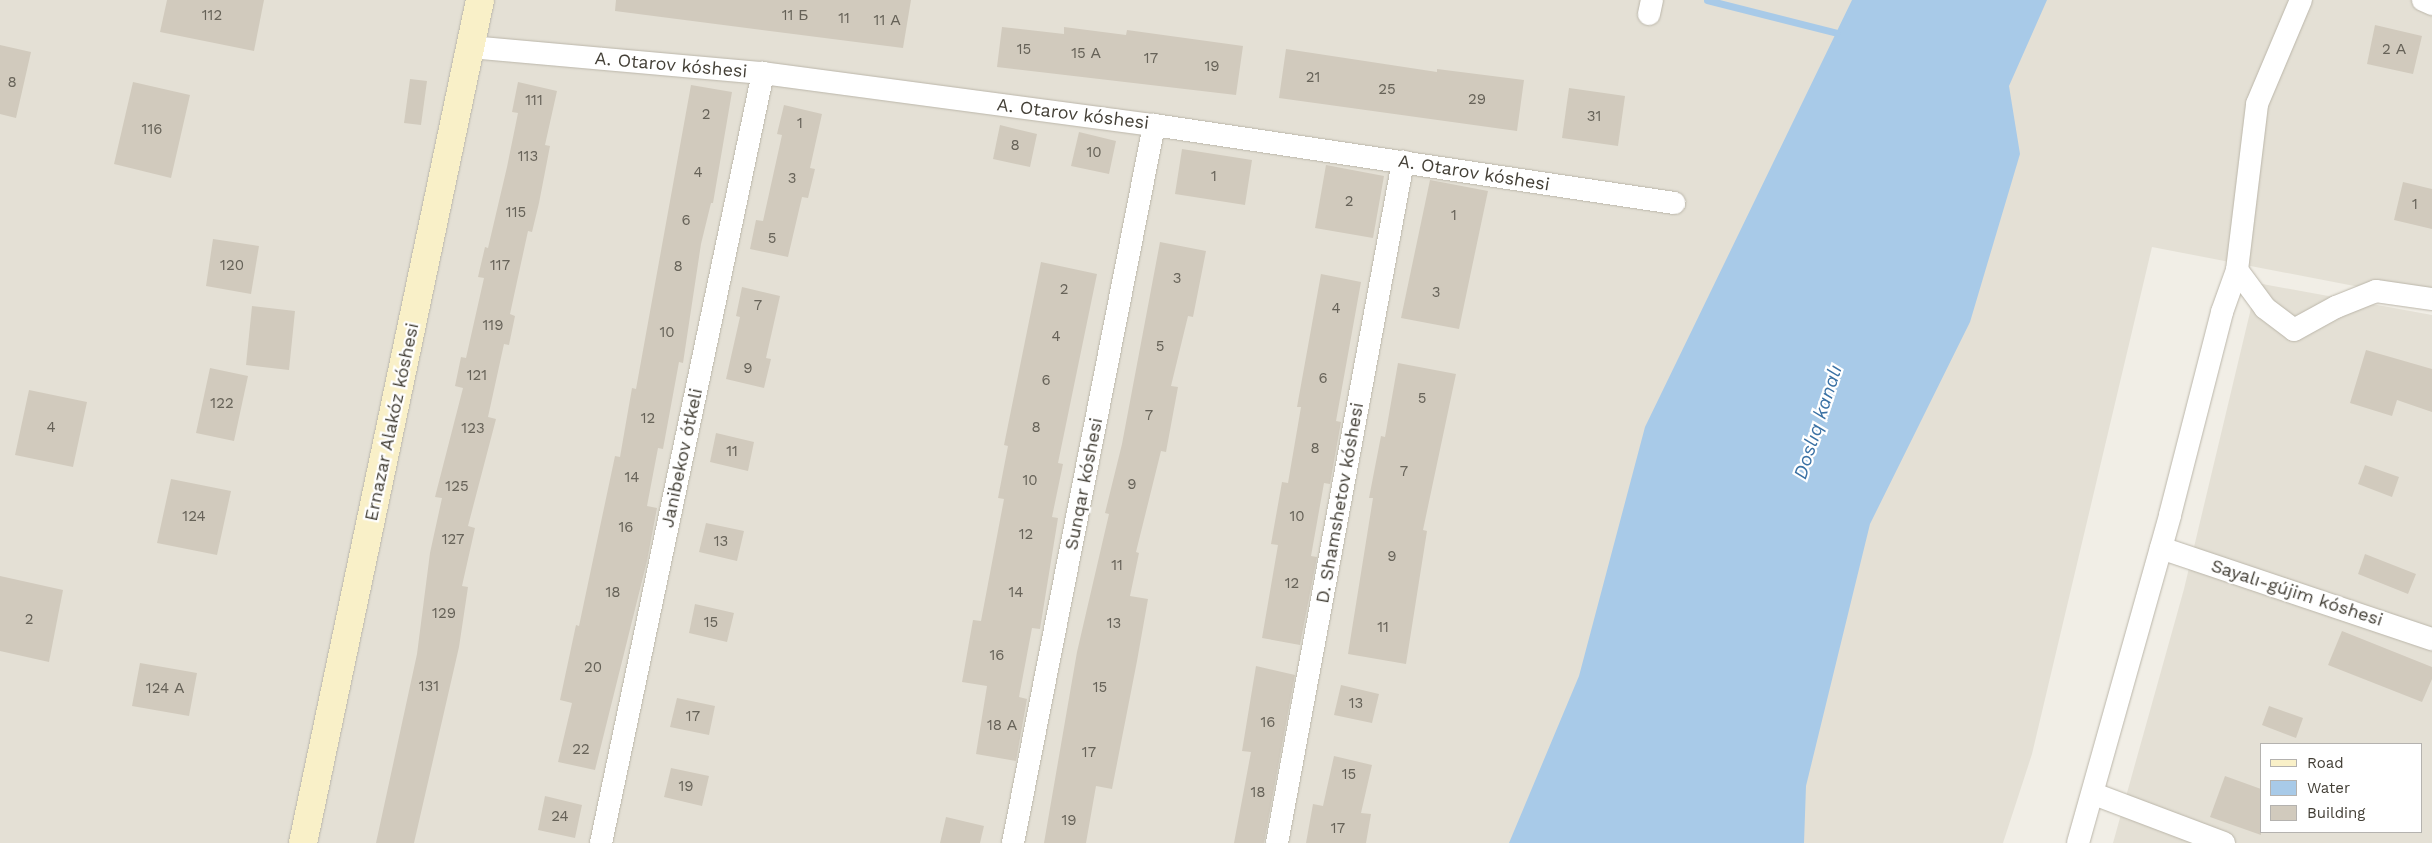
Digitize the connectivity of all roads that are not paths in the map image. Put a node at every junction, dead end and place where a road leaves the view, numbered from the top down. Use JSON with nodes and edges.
{"nodes":[{"id":1,"x":480,"y":0,"type":"edge"},
{"id":2,"x":2301,"y":0,"type":"edge"},
{"id":3,"x":2423,"y":0,"type":"edge"},
{"id":4,"x":2432,"y":4,"type":"edge"},
{"id":5,"x":470,"y":47,"type":"junction"},
{"id":6,"x":763,"y":74,"type":"junction"},
{"id":7,"x":1154,"y":125,"type":"junction"},
{"id":8,"x":1403,"y":162,"type":"junction"},
{"id":9,"x":1674,"y":203,"type":"dead end"},
{"id":10,"x":2237,"y":270,"type":"junction"},
{"id":11,"x":2432,"y":299,"type":"edge"},
{"id":12,"x":2161,"y":548,"type":"junction"},
{"id":13,"x":2432,"y":639,"type":"edge"},
{"id":14,"x":2094,"y":794,"type":"junction"},
{"id":15,"x":303,"y":843,"type":"edge"},
{"id":16,"x":601,"y":843,"type":"edge"},
{"id":17,"x":1013,"y":843,"type":"edge"},
{"id":18,"x":1277,"y":843,"type":"edge"},
{"id":19,"x":2078,"y":843,"type":"edge"},
{"id":20,"x":2224,"y":843,"type":"edge"}],
"edges":[{"from":1,"to":5,"type":"main road","name":"Ernazar Alakóz kóshesi"},
{"from":2,"to":10,"type":"street"},
{"from":3,"to":4,"type":"street"},
{"from":5,"to":6,"type":"street","name":"A. Otarov kóshesi"},
{"from":5,"to":15,"type":"main road","name":"Ernazar Alakóz kóshesi"},
{"from":6,"to":7,"type":"street","name":"A. Otarov kóshesi"},
{"from":6,"to":16,"type":"street","name":"Janibekov ótkeli"},
{"from":7,"to":8,"type":"street","name":"A. Otarov kóshesi"},
{"from":7,"to":17,"type":"street","name":"Sunqar kóshesi"},
{"from":8,"to":9,"type":"street","name":"A. Otarov kóshesi"},
{"from":8,"to":18,"type":"street","name":"D. Shamshetov kóshesi"},
{"from":10,"to":11,"type":"street"},
{"from":10,"to":12,"type":"street"},
{"from":12,"to":13,"type":"street","name":"Sayalı-gújim kóshesi"},
{"from":12,"to":14,"type":"street"},
{"from":14,"to":19,"type":"street"},
{"from":14,"to":20,"type":"street"}]}
